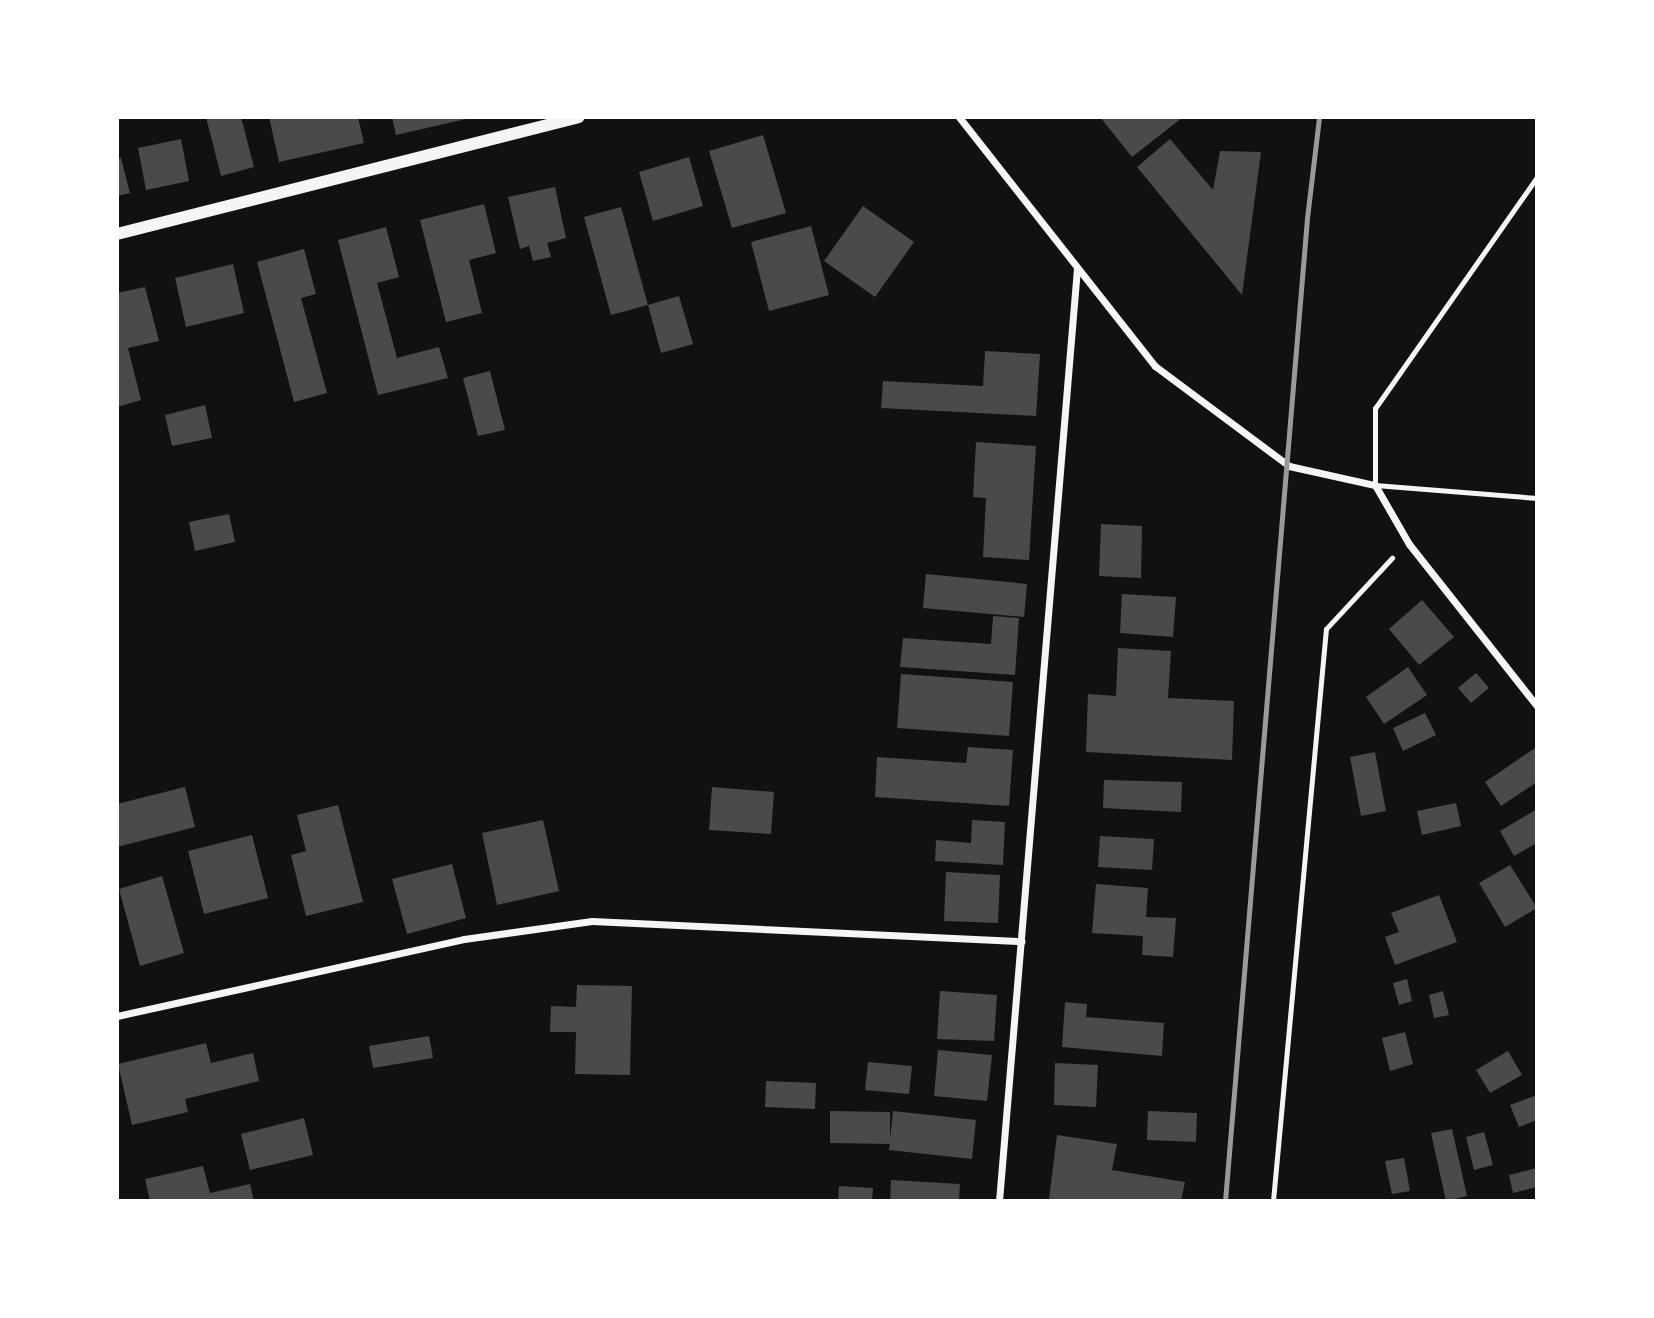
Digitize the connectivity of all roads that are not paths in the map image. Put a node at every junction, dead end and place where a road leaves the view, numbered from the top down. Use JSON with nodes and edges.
{"nodes":[{"id":1,"x":578,"y":117,"type":"edge"},
{"id":2,"x":959,"y":117,"type":"edge"},
{"id":3,"x":1537,"y":177,"type":"edge"},
{"id":4,"x":117,"y":234,"type":"edge"},
{"id":5,"x":1077,"y":269,"type":"junction"},
{"id":6,"x":1375,"y":485,"type":"junction"},
{"id":7,"x":1537,"y":499,"type":"edge"},
{"id":8,"x":1537,"y":706,"type":"edge"},
{"id":9,"x":1021,"y":940,"type":"junction"},
{"id":10,"x":117,"y":1016,"type":"edge"},
{"id":11,"x":999,"y":1201,"type":"edge"}],
"edges":[{"from":1,"to":4,"type":"street"},
{"from":2,"to":5,"type":"street"},
{"from":3,"to":6,"type":"lane"},
{"from":5,"to":6,"type":"street"},
{"from":5,"to":9,"type":"street"},
{"from":6,"to":7,"type":"lane"},
{"from":6,"to":8,"type":"street"},
{"from":9,"to":10,"type":"street"},
{"from":9,"to":11,"type":"street"}]}
